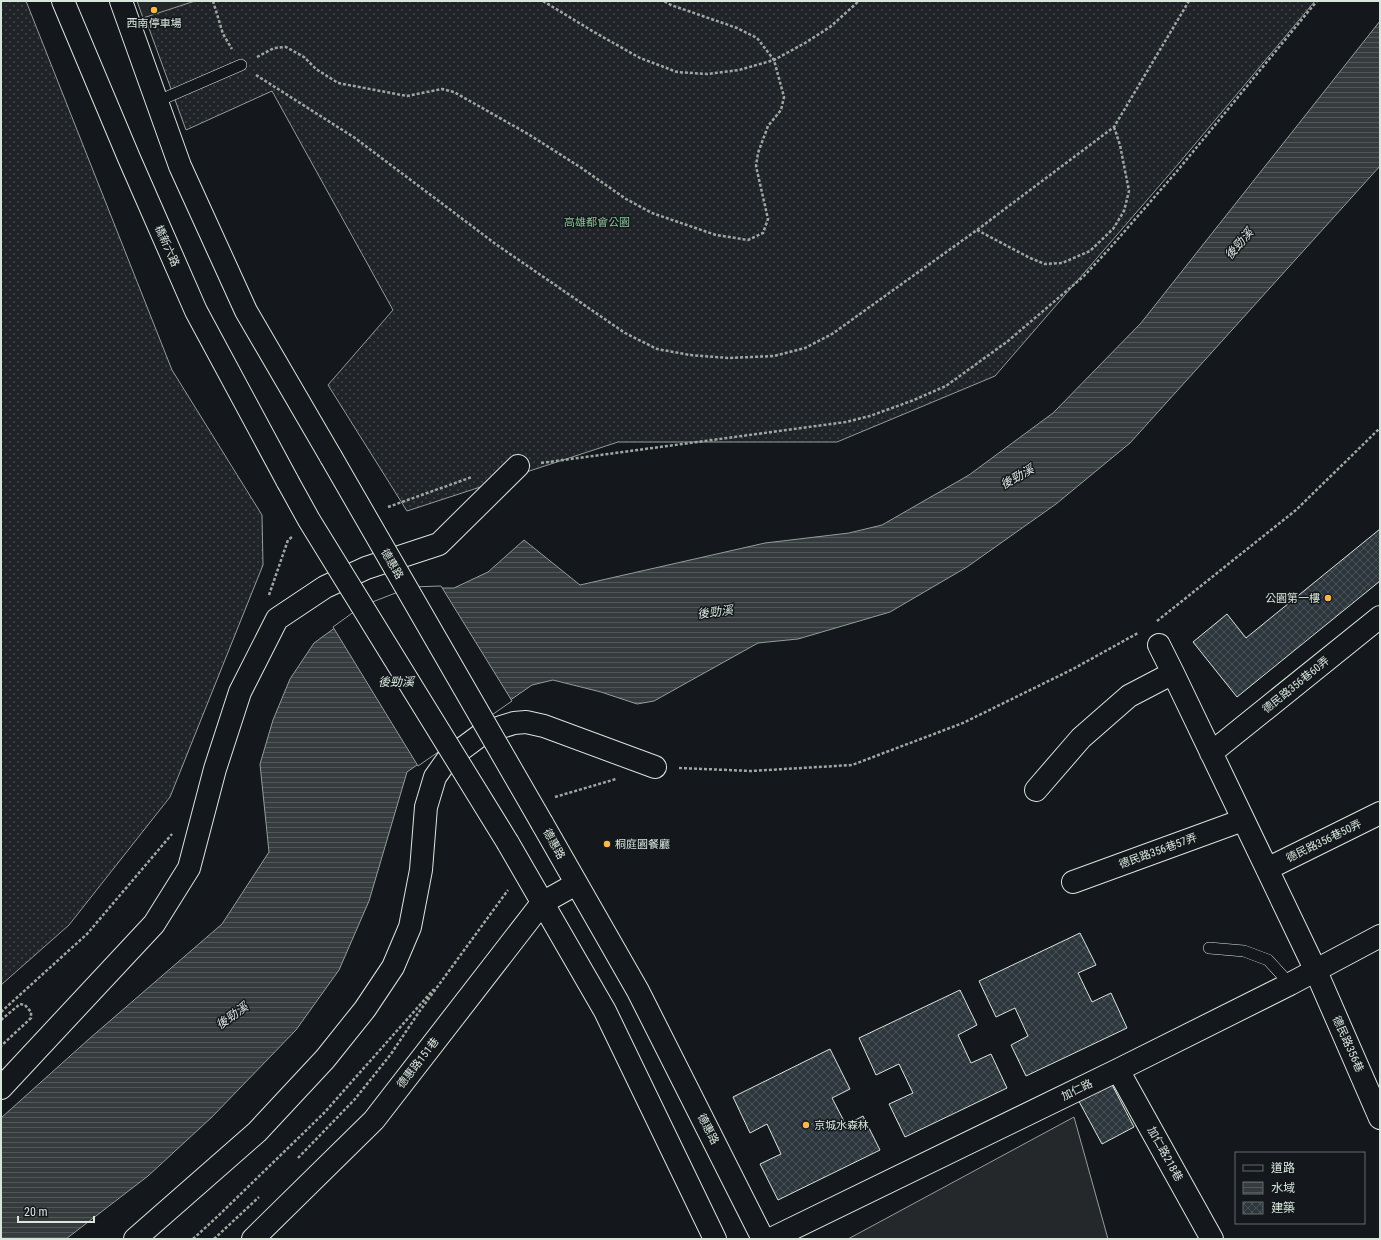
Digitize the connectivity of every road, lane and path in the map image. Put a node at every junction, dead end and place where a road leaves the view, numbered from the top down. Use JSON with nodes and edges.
{"nodes":[{"id":1,"x":63,"y":1,"type":"edge"},
{"id":2,"x":121,"y":1,"type":"edge"},
{"id":3,"x":213,"y":1,"type":"edge"},
{"id":4,"x":543,"y":1,"type":"edge"},
{"id":5,"x":664,"y":1,"type":"edge"},
{"id":6,"x":859,"y":1,"type":"edge"},
{"id":7,"x":1189,"y":1,"type":"edge"},
{"id":8,"x":1317,"y":1,"type":"edge"},
{"id":9,"x":774,"y":60,"type":"junction"},
{"id":10,"x":241,"y":65,"type":"junction"},
{"id":11,"x":158,"y":102,"type":"junction"},
{"id":12,"x":1114,"y":127,"type":"junction"},
{"id":13,"x":977,"y":230,"type":"junction"},
{"id":14,"x":1380,"y":428,"type":"edge"},
{"id":15,"x":518,"y":466,"type":"joint"},
{"id":16,"x":473,"y":476,"type":"dead end"},
{"id":17,"x":387,"y":507,"type":"dead end"},
{"id":18,"x":288,"y":540,"type":"dead end"},
{"id":19,"x":267,"y":601,"type":"dead end"},
{"id":20,"x":1380,"y":617,"type":"edge"},
{"id":21,"x":1138,"y":633,"type":"dead end"},
{"id":22,"x":1158,"y":645,"type":"joint"},
{"id":23,"x":1173,"y":673,"type":"junction"},
{"id":24,"x":1211,"y":753,"type":"junction"},
{"id":25,"x":655,"y":767,"type":"junction"},
{"id":26,"x":1036,"y":790,"type":"dead end"},
{"id":27,"x":553,"y":797,"type":"dead end"},
{"id":28,"x":1380,"y":813,"type":"edge"},
{"id":29,"x":1243,"y":820,"type":"junction"},
{"id":30,"x":173,"y":834,"type":"dead end"},
{"id":31,"x":523,"y":870,"type":"junction"},
{"id":32,"x":1267,"y":870,"type":"junction"},
{"id":33,"x":1073,"y":882,"type":"dead end"},
{"id":34,"x":576,"y":884,"type":"junction"},
{"id":35,"x":542,"y":904,"type":"junction"},
{"id":36,"x":1380,"y":936,"type":"edge"},
{"id":37,"x":1209,"y":948,"type":"dead end"},
{"id":38,"x":1315,"y":970,"type":"junction"},
{"id":39,"x":445,"y":977,"type":"junction"},
{"id":40,"x":1290,"y":984,"type":"junction"},
{"id":41,"x":1,"y":1012,"type":"edge"},
{"id":42,"x":1,"y":1020,"type":"edge"},
{"id":43,"x":1,"y":1046,"type":"edge"},
{"id":44,"x":1118,"y":1070,"type":"junction"},
{"id":45,"x":1,"y":1088,"type":"edge"},
{"id":46,"x":1378,"y":1107,"type":"edge"},
{"id":47,"x":295,"y":1161,"type":"dead end"},
{"id":48,"x":262,"y":1193,"type":"dead end"},
{"id":49,"x":135,"y":1239,"type":"edge"},
{"id":50,"x":193,"y":1239,"type":"edge"},
{"id":51,"x":214,"y":1239,"type":"edge"},
{"id":52,"x":253,"y":1239,"type":"edge"},
{"id":53,"x":715,"y":1239,"type":"edge"},
{"id":54,"x":763,"y":1239,"type":"edge"},
{"id":55,"x":770,"y":1239,"type":"edge"},
{"id":56,"x":1212,"y":1239,"type":"edge"}],
"edges":[{"from":1,"to":31,"type":"street","name":"橋新六路","bridge":true},
{"from":2,"to":11,"type":"street"},
{"from":3,"to":10,"type":"path"},
{"from":4,"to":9,"type":"path"},
{"from":5,"to":9,"type":"path"},
{"from":6,"to":9,"type":"path"},
{"from":7,"to":12,"type":"path"},
{"from":8,"to":15,"type":"path"},
{"from":9,"to":10,"type":"path"},
{"from":10,"to":11,"type":"lane"},
{"from":10,"to":13,"type":"path"},
{"from":11,"to":34,"type":"street","name":"德惠路","bridge":true},
{"from":12,"to":13,"type":"path"},
{"from":12,"to":13,"type":"path"},
{"from":14,"to":22,"type":"path"},
{"from":15,"to":45,"type":"street"},
{"from":16,"to":17,"type":"path"},
{"from":18,"to":19,"type":"path"},
{"from":20,"to":24,"type":"street","name":"德民路356巷60弄"},
{"from":21,"to":25,"type":"path"},
{"from":22,"to":23,"type":"street","name":"德民路356巷"},
{"from":23,"to":24,"type":"street","name":"德民路356巷"},
{"from":23,"to":26,"type":"street"},
{"from":24,"to":29,"type":"street","name":"德民路356巷"},
{"from":25,"to":27,"type":"path"},
{"from":25,"to":49,"type":"street"},
{"from":28,"to":32,"type":"street","name":"德民路356巷50弄"},
{"from":29,"to":32,"type":"street","name":"德民路356巷"},
{"from":29,"to":33,"type":"street","name":"德民路356巷57弄"},
{"from":30,"to":41,"type":"path"},
{"from":31,"to":35,"type":"street"},
{"from":31,"to":39,"type":"path"},
{"from":32,"to":38,"type":"street","name":"德民路356巷"},
{"from":34,"to":35,"type":"street","name":"德惠路151巷"},
{"from":34,"to":54,"type":"street","name":"德惠路"},
{"from":35,"to":52,"type":"street","name":"德惠路151巷"},
{"from":35,"to":53,"type":"street"},
{"from":36,"to":38,"type":"street","name":"加仁路"},
{"from":37,"to":40,"type":"lane"},
{"from":38,"to":40,"type":"street","name":"加仁路"},
{"from":38,"to":46,"type":"street","name":"德民路356巷"},
{"from":39,"to":47,"type":"path"},
{"from":39,"to":50,"type":"path"},
{"from":40,"to":44,"type":"street","name":"加仁路"},
{"from":42,"to":43,"type":"path"},
{"from":44,"to":55,"type":"street","name":"加仁路"},
{"from":44,"to":56,"type":"street","name":"加仁路218巷"},
{"from":48,"to":51,"type":"path"}]}
